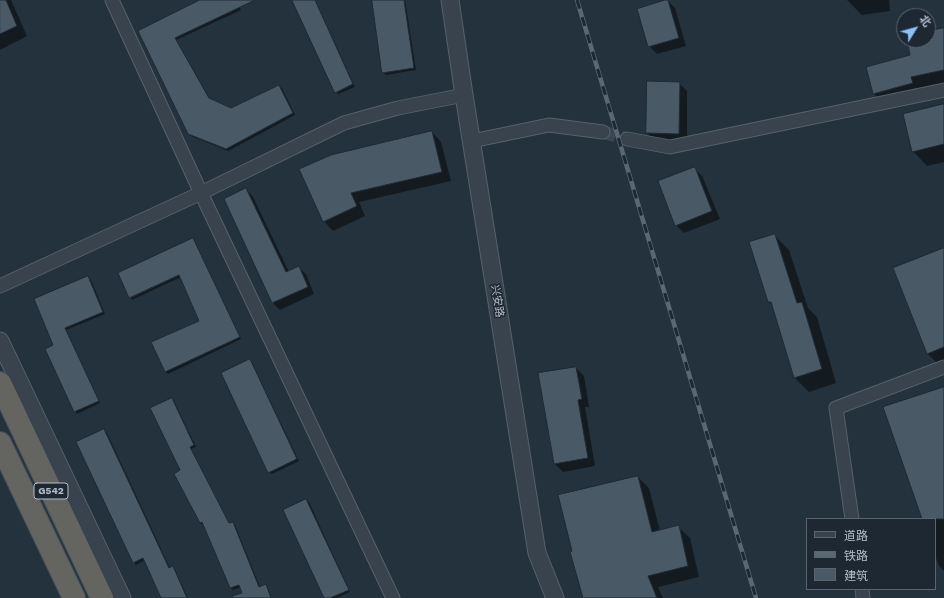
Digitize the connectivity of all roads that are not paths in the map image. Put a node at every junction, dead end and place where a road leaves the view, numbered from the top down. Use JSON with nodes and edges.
{"nodes":[{"id":1,"x":112,"y":0,"type":"edge"},
{"id":2,"x":450,"y":0,"type":"edge"},
{"id":3,"x":944,"y":90,"type":"edge"},
{"id":4,"x":464,"y":95,"type":"junction"},
{"id":5,"x":603,"y":132,"type":"tunnel mouth"},
{"id":6,"x":627,"y":139,"type":"tunnel mouth"},
{"id":7,"x":472,"y":141,"type":"junction"},
{"id":8,"x":201,"y":193,"type":"junction"},
{"id":9,"x":0,"y":286,"type":"edge"},
{"id":10,"x":0,"y":341,"type":"edge"},
{"id":11,"x":944,"y":367,"type":"edge"},
{"id":12,"x":0,"y":383,"type":"edge"},
{"id":13,"x":0,"y":443,"type":"edge"},
{"id":14,"x":852,"y":518,"type":"edge"},
{"id":15,"x":74,"y":598,"type":"edge"},
{"id":16,"x":102,"y":598,"type":"edge"},
{"id":17,"x":122,"y":598,"type":"edge"},
{"id":18,"x":393,"y":598,"type":"edge"},
{"id":19,"x":555,"y":598,"type":"edge"}],
"edges":[{"from":1,"to":8,"type":"street"},
{"from":2,"to":4,"type":"street","name":"兴安路"},
{"from":3,"to":6,"type":"street"},
{"from":4,"to":7,"type":"street","name":"兴安路"},
{"from":4,"to":8,"type":"street"},
{"from":5,"to":7,"type":"street"},
{"from":7,"to":19,"type":"street","name":"兴安路"},
{"from":8,"to":9,"type":"street"},
{"from":8,"to":18,"type":"street"},
{"from":10,"to":17,"type":"street"},
{"from":11,"to":14,"type":"street"},
{"from":12,"to":16,"type":"highway","number":"G542"},
{"from":13,"to":15,"type":"highway","number":"G542"}]}
